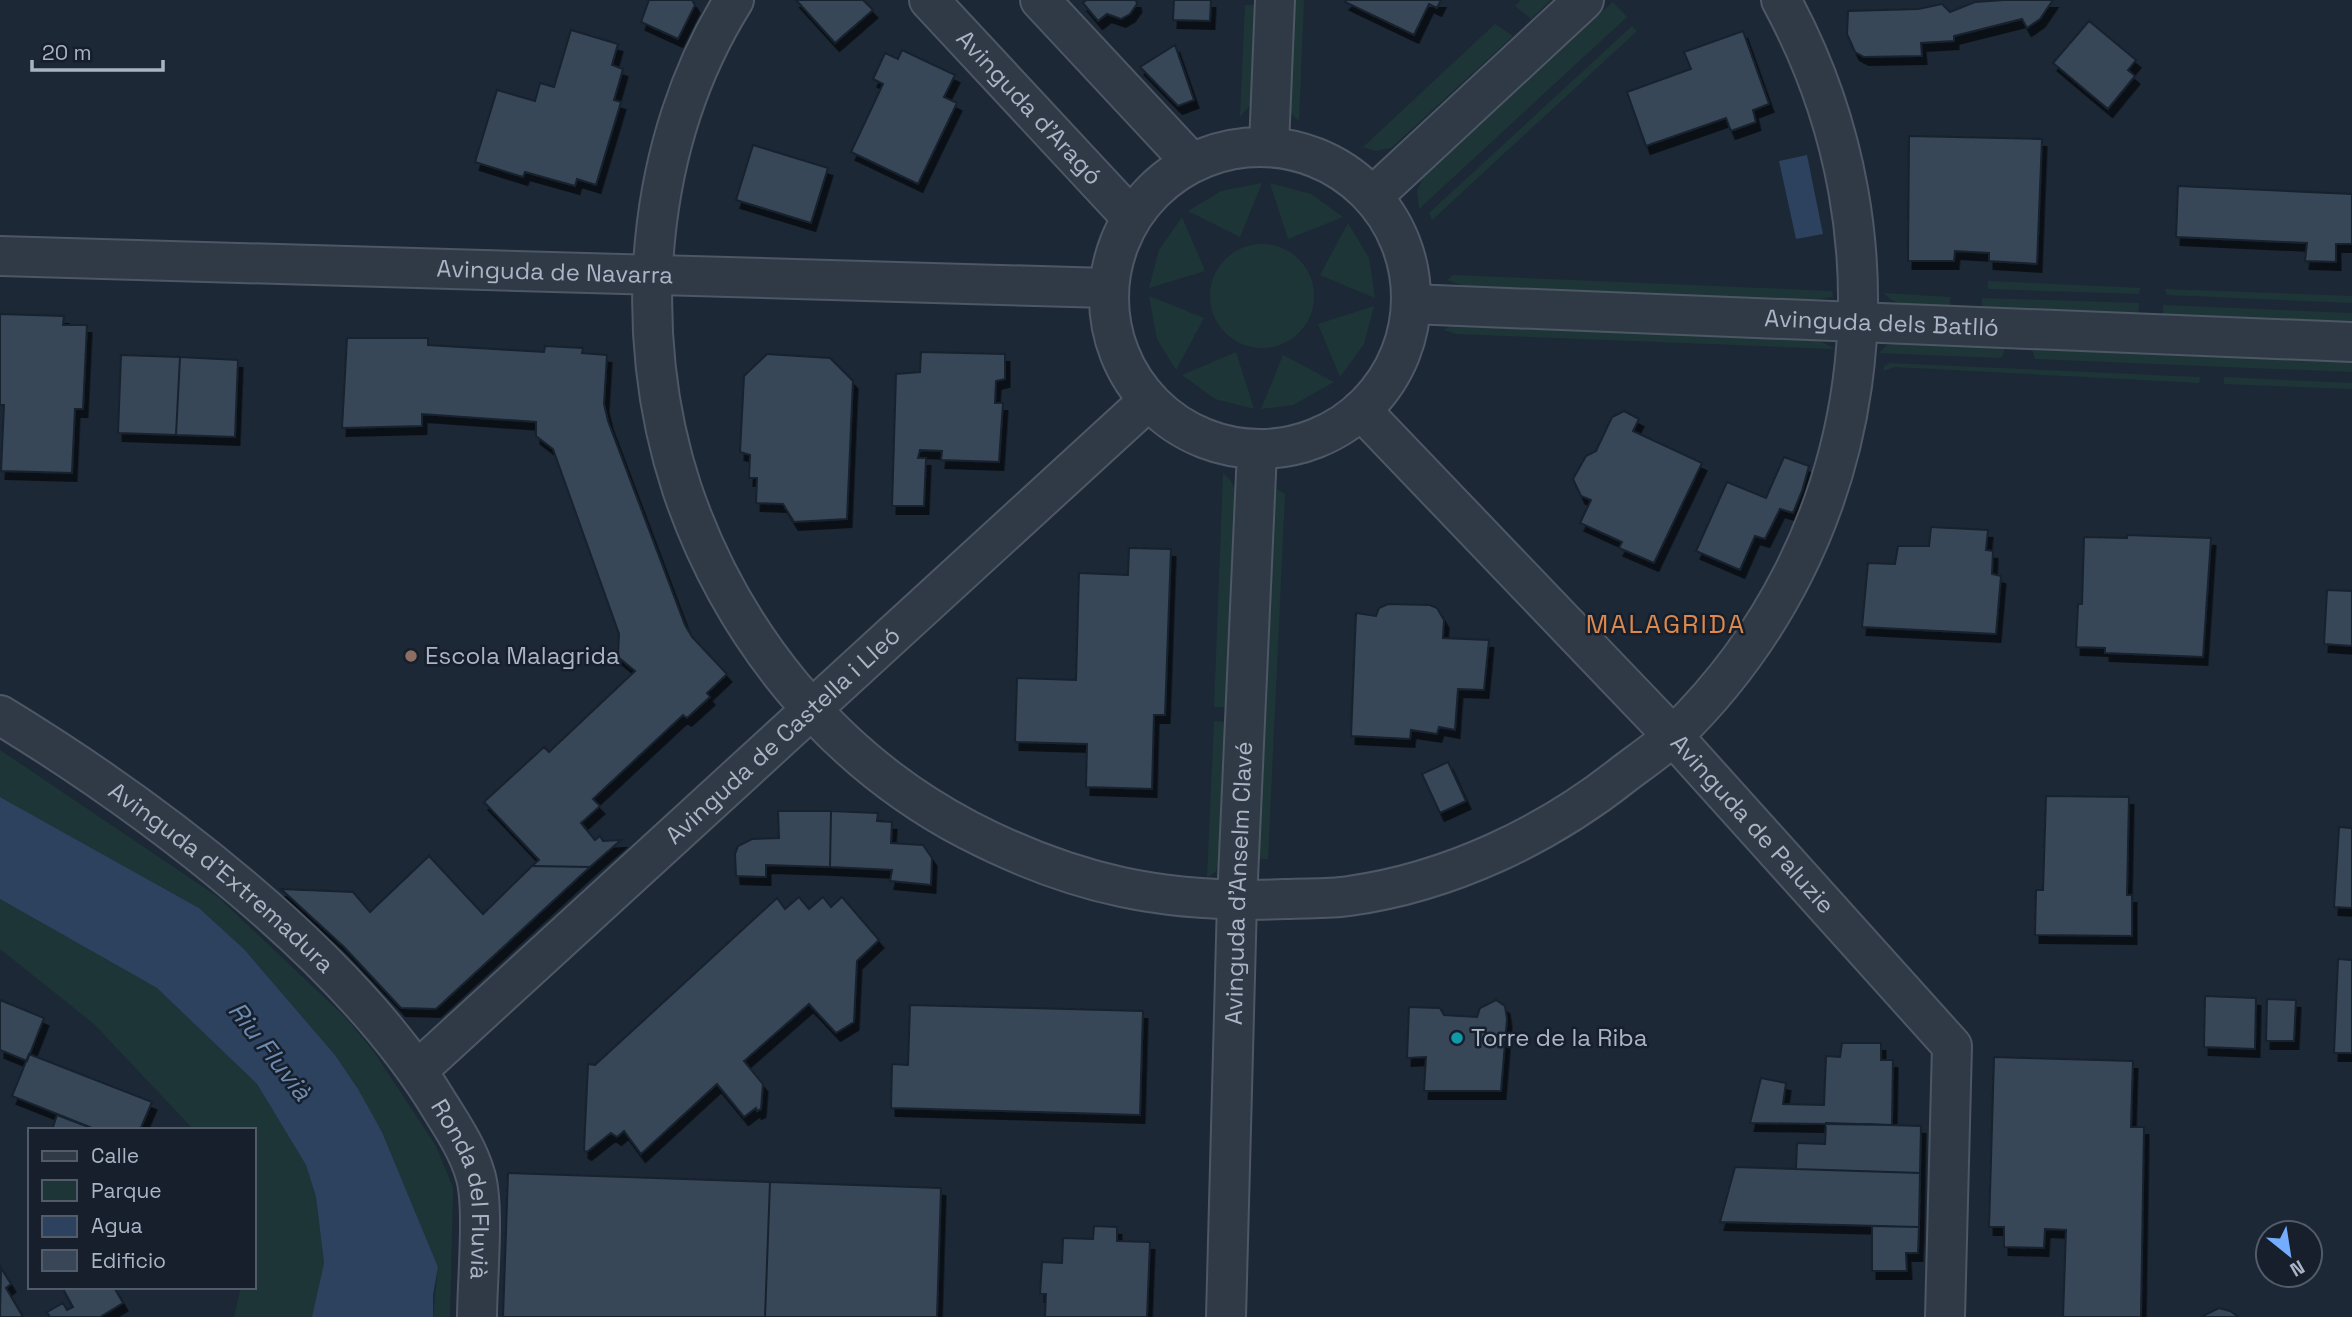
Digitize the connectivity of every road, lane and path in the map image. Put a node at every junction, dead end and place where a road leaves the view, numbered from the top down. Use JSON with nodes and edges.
{"nodes":[{"id":1,"x":734,"y":0,"type":"edge"},
{"id":2,"x":929,"y":0,"type":"edge"},
{"id":3,"x":1040,"y":0,"type":"edge"},
{"id":4,"x":1275,"y":0,"type":"edge"},
{"id":5,"x":1584,"y":0,"type":"edge"},
{"id":6,"x":1781,"y":0,"type":"edge"},
{"id":7,"x":1269,"y":146,"type":"junction"},
{"id":8,"x":1192,"y":163,"type":"junction"},
{"id":9,"x":1373,"y":196,"type":"junction"},
{"id":10,"x":1129,"y":215,"type":"junction"},
{"id":11,"x":0,"y":256,"type":"edge"},
{"id":12,"x":652,"y":273,"type":"junction"},
{"id":13,"x":1107,"y":288,"type":"junction"},
{"id":14,"x":1411,"y":303,"type":"junction"},
{"id":15,"x":1860,"y":321,"type":"junction"},
{"id":16,"x":2352,"y":342,"type":"edge"},
{"id":17,"x":1148,"y":401,"type":"junction"},
{"id":18,"x":1361,"y":410,"type":"junction"},
{"id":19,"x":1257,"y":451,"type":"junction"},
{"id":20,"x":811,"y":711,"type":"junction"},
{"id":21,"x":0,"y":715,"type":"edge"},
{"id":22,"x":1673,"y":736,"type":"junction"},
{"id":23,"x":1237,"y":901,"type":"junction"},
{"id":24,"x":418,"y":1070,"type":"junction"},
{"id":25,"x":477,"y":1317,"type":"edge"},
{"id":26,"x":1226,"y":1317,"type":"edge"},
{"id":27,"x":1945,"y":1317,"type":"edge"}],
"edges":[{"from":1,"to":12,"type":"street"},
{"from":2,"to":10,"type":"street","name":"Avinguda d'Aragó"},
{"from":3,"to":8,"type":"street"},
{"from":4,"to":7,"type":"street"},
{"from":5,"to":9,"type":"street"},
{"from":6,"to":15,"type":"street"},
{"from":7,"to":8,"type":"street"},
{"from":7,"to":9,"type":"street"},
{"from":8,"to":10,"type":"street"},
{"from":9,"to":14,"type":"street"},
{"from":10,"to":13,"type":"street"},
{"from":11,"to":12,"type":"street","name":"Avinguda de Navarra"},
{"from":12,"to":13,"type":"street","name":"Avinguda de Navarra"},
{"from":12,"to":20,"type":"street"},
{"from":13,"to":17,"type":"street"},
{"from":14,"to":15,"type":"street","name":"Avinguda dels Batlló"},
{"from":14,"to":18,"type":"street"},
{"from":15,"to":16,"type":"street","name":"Avinguda dels Batlló"},
{"from":15,"to":22,"type":"street"},
{"from":17,"to":19,"type":"street"},
{"from":17,"to":20,"type":"street","name":"Avinguda de Castella i Lleó"},
{"from":18,"to":19,"type":"street"},
{"from":18,"to":22,"type":"street","name":"Avinguda de Paluzie"},
{"from":19,"to":23,"type":"street","name":"Avinguda d'Anselm Clavé"},
{"from":20,"to":23,"type":"street"},
{"from":20,"to":24,"type":"street","name":"Avinguda de Castella i Lleó"},
{"from":21,"to":24,"type":"street","name":"Avinguda d'Extremadura"},
{"from":22,"to":23,"type":"street"},
{"from":22,"to":27,"type":"street","name":"Avinguda de Paluzie"},
{"from":23,"to":26,"type":"street","name":"Avinguda d'Anselm Clavé"},
{"from":24,"to":25,"type":"street","name":"Ronda del Fluvià"}]}
